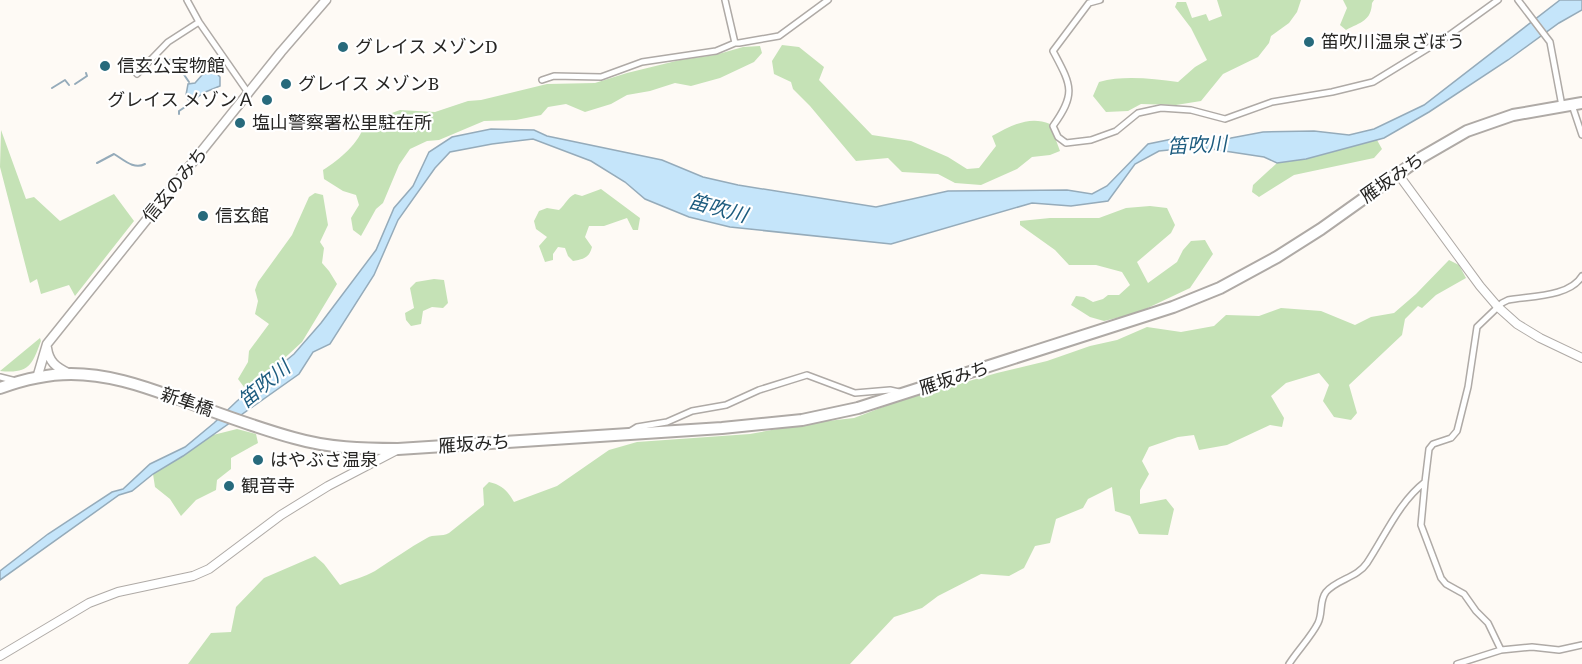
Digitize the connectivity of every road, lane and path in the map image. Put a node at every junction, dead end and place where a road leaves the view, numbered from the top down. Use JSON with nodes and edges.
{"nodes":[{"id":1,"x":187,"y":0,"type":"edge"},
{"id":2,"x":326,"y":0,"type":"edge"},
{"id":3,"x":725,"y":0,"type":"edge"},
{"id":4,"x":828,"y":0,"type":"edge"},
{"id":5,"x":1100,"y":0,"type":"edge"},
{"id":6,"x":1498,"y":0,"type":"edge"},
{"id":7,"x":1518,"y":0,"type":"edge"},
{"id":8,"x":199,"y":22,"type":"junction"},
{"id":9,"x":735,"y":43,"type":"junction"},
{"id":10,"x":138,"y":74,"type":"dead end"},
{"id":11,"x":542,"y":80,"type":"dead end"},
{"id":12,"x":249,"y":94,"type":"junction"},
{"id":13,"x":1572,"y":105,"type":"edge"},
{"id":14,"x":1582,"y":135,"type":"edge"},
{"id":15,"x":1398,"y":174,"type":"junction"},
{"id":16,"x":1582,"y":276,"type":"edge"},
{"id":17,"x":1498,"y":307,"type":"junction"},
{"id":18,"x":47,"y":345,"type":"junction"},
{"id":19,"x":1582,"y":358,"type":"edge"},
{"id":20,"x":70,"y":374,"type":"junction"},
{"id":21,"x":0,"y":377,"type":"edge"},
{"id":22,"x":37,"y":378,"type":"junction"},
{"id":23,"x":19,"y":382,"type":"junction"},
{"id":24,"x":0,"y":388,"type":"edge"},
{"id":25,"x":904,"y":394,"type":"junction"},
{"id":26,"x":269,"y":430,"type":"joint"},
{"id":27,"x":626,"y":434,"type":"junction"},
{"id":28,"x":398,"y":449,"type":"junction"},
{"id":29,"x":1425,"y":482,"type":"junction"},
{"id":30,"x":1582,"y":645,"type":"edge"},
{"id":31,"x":1501,"y":650,"type":"junction"},
{"id":32,"x":0,"y":656,"type":"edge"},
{"id":33,"x":1289,"y":664,"type":"edge"},
{"id":34,"x":1457,"y":664,"type":"edge"}],
"edges":[{"from":1,"to":8,"type":"street"},
{"from":2,"to":12,"type":"main road","name":"信玄のみち"},
{"from":3,"to":9,"type":"street"},
{"from":4,"to":9,"type":"street"},
{"from":5,"to":6,"type":"street"},
{"from":7,"to":13,"type":"street"},
{"from":8,"to":10,"type":"street"},
{"from":8,"to":12,"type":"street"},
{"from":9,"to":11,"type":"street"},
{"from":12,"to":18,"type":"main road","name":"信玄のみち"},
{"from":13,"to":14,"type":"street"},
{"from":13,"to":15,"type":"highway","name":"雁坂みち"},
{"from":15,"to":17,"type":"street"},
{"from":15,"to":25,"type":"highway","name":"雁坂みち"},
{"from":16,"to":17,"type":"street"},
{"from":17,"to":19,"type":"street"},
{"from":17,"to":29,"type":"street"},
{"from":18,"to":20,"type":"main road"},
{"from":18,"to":22,"type":"main road","name":"信玄のみち"},
{"from":20,"to":22,"type":"highway"},
{"from":20,"to":26,"type":"highway","name":"新隼橋"},
{"from":21,"to":23,"type":"street"},
{"from":22,"to":23,"type":"highway"},
{"from":23,"to":24,"type":"highway"},
{"from":25,"to":27,"type":"highway","name":"雁坂みち"},
{"from":25,"to":27,"type":"street"},
{"from":26,"to":28,"type":"highway","name":"雁坂みち"},
{"from":27,"to":28,"type":"highway","name":"雁坂みち"},
{"from":28,"to":32,"type":"street"},
{"from":29,"to":31,"type":"street"},
{"from":29,"to":33,"type":"street"},
{"from":30,"to":31,"type":"street"},
{"from":31,"to":34,"type":"street"}]}
